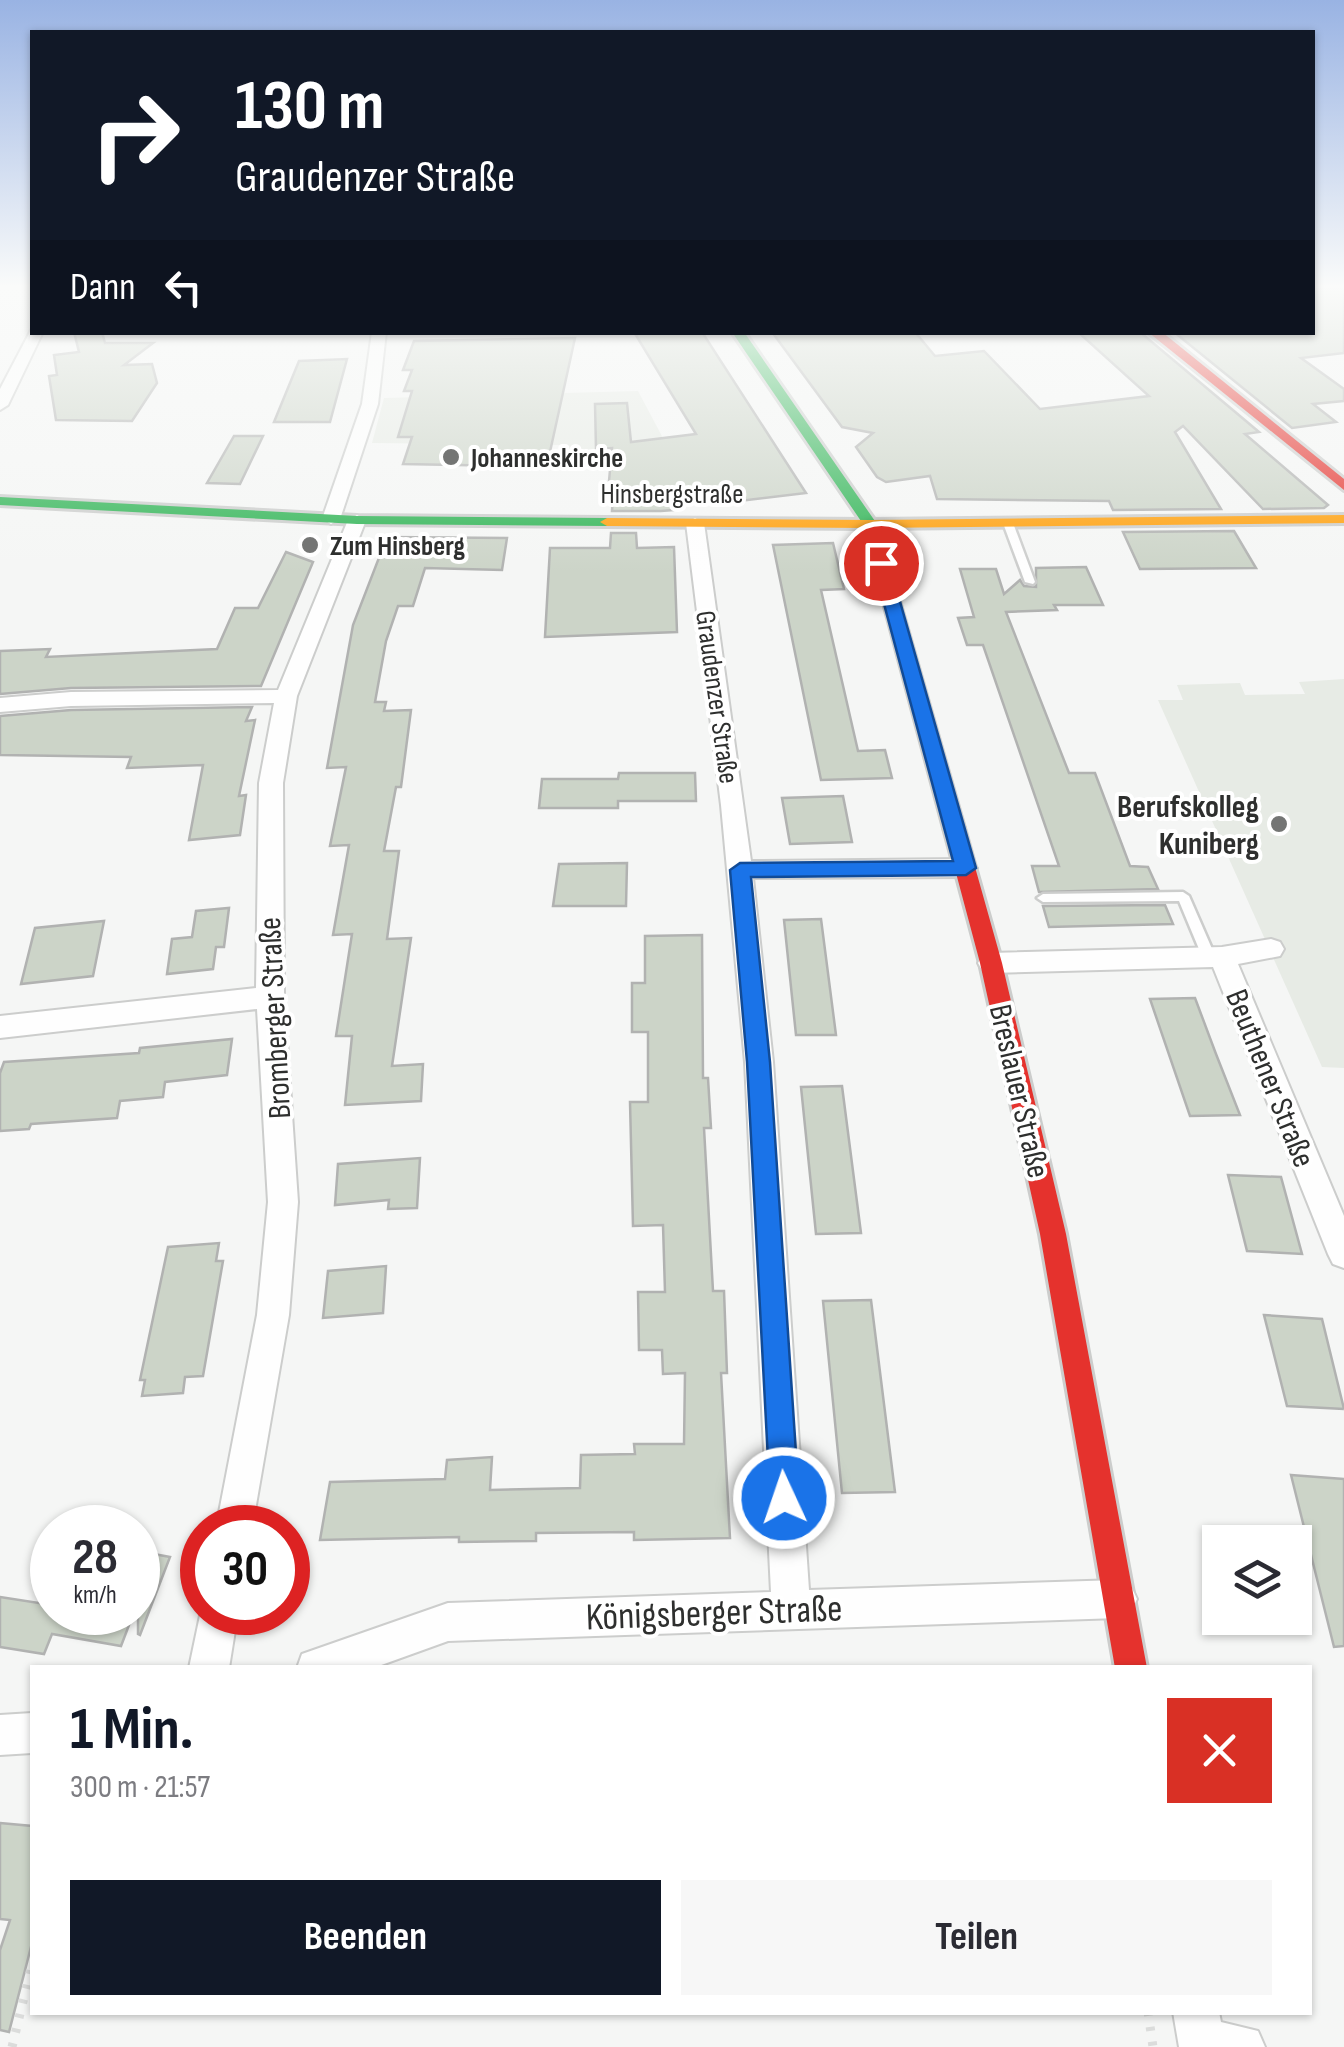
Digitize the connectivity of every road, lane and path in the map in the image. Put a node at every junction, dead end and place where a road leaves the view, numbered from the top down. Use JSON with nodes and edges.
{"nodes":[{"id":1,"x":11,"y":383,"type":"edge"},
{"id":2,"x":375,"y":383,"type":"edge"},
{"id":3,"x":773,"y":383,"type":"edge"},
{"id":4,"x":1216,"y":383,"type":"edge"},
{"id":5,"x":0,"y":406,"type":"edge"},
{"id":6,"x":1344,"y":486,"type":"edge"},
{"id":7,"x":0,"y":501,"type":"edge"},
{"id":8,"x":344,"y":519,"type":"junction"},
{"id":9,"x":1344,"y":519,"type":"edge"},
{"id":10,"x":695,"y":523,"type":"junction"},
{"id":11,"x":1008,"y":523,"type":"junction"},
{"id":12,"x":870,"y":524,"type":"junction"},
{"id":13,"x":1030,"y":582,"type":"dead end"},
{"id":14,"x":286,"y":696,"type":"junction"},
{"id":15,"x":0,"y":705,"type":"edge"},
{"id":16,"x":966,"y":868,"type":"junction"},
{"id":17,"x":740,"y":870,"type":"junction"},
{"id":18,"x":1043,"y":898,"type":"dead end"},
{"id":19,"x":1271,"y":948,"type":"dead end"},
{"id":20,"x":1215,"y":958,"type":"junction"},
{"id":21,"x":991,"y":963,"type":"junction"},
{"id":22,"x":270,"y":997,"type":"junction"},
{"id":23,"x":0,"y":1027,"type":"edge"},
{"id":24,"x":1344,"y":1254,"type":"edge"},
{"id":25,"x":238,"y":1505,"type":"edge"},
{"id":26,"x":1118,"y":1598,"type":"junction"},
{"id":27,"x":791,"y":1608,"type":"junction"},
{"id":28,"x":215,"y":1635,"type":"edge"},
{"id":29,"x":210,"y":1665,"type":"edge"},
{"id":30,"x":325,"y":1665,"type":"edge"},
{"id":31,"x":1130,"y":1665,"type":"edge"},
{"id":32,"x":30,"y":1733,"type":"edge"},
{"id":33,"x":0,"y":1734,"type":"edge"},
{"id":34,"x":30,"y":1972,"type":"edge"},
{"id":35,"x":1148,"y":2015,"type":"edge"},
{"id":36,"x":12,"y":2047,"type":"edge"},
{"id":37,"x":1153,"y":2047,"type":"edge"}],
"edges":[{"from":1,"to":5,"type":"street"},
{"from":2,"to":8,"type":"street","name":"Bromberger Straße"},
{"from":3,"to":12,"type":"street","name":"Breslauer Straße"},
{"from":4,"to":6,"type":"street"},
{"from":7,"to":8,"type":"street","name":"Hinsbergstraße"},
{"from":8,"to":10,"type":"street","name":"Hinsbergstraße"},
{"from":8,"to":14,"type":"street","name":"Bromberger Straße"},
{"from":9,"to":11,"type":"street","name":"Hinsbergstraße"},
{"from":10,"to":12,"type":"street","name":"Hinsbergstraße"},
{"from":10,"to":17,"type":"street","name":"Graudenzer Straße"},
{"from":11,"to":12,"type":"street","name":"Hinsbergstraße"},
{"from":11,"to":13,"type":"lane"},
{"from":12,"to":16,"type":"street","name":"Breslauer Straße"},
{"from":14,"to":15,"type":"street"},
{"from":14,"to":22,"type":"street","name":"Bromberger Straße"},
{"from":16,"to":17,"type":"street"},
{"from":16,"to":21,"type":"street","name":"Breslauer Straße"},
{"from":17,"to":27,"type":"street","name":"Graudenzer Straße"},
{"from":18,"to":20,"type":"lane"},
{"from":19,"to":20,"type":"street","name":"Beuthener Straße"},
{"from":20,"to":21,"type":"street","name":"Beuthener Straße"},
{"from":20,"to":24,"type":"street","name":"Beuthener Straße"},
{"from":21,"to":26,"type":"street","name":"Breslauer Straße"},
{"from":22,"to":23,"type":"street"},
{"from":22,"to":25,"type":"street","name":"Bromberger Straße"},
{"from":26,"to":27,"type":"street","name":"Königsberger Straße"},
{"from":26,"to":31,"type":"street","name":"Breslauer Straße"},
{"from":27,"to":30,"type":"street","name":"Königsberger Straße"},
{"from":28,"to":29,"type":"street"},
{"from":32,"to":33,"type":"street"},
{"from":34,"to":36,"type":"path"},
{"from":35,"to":37,"type":"path"}]}
